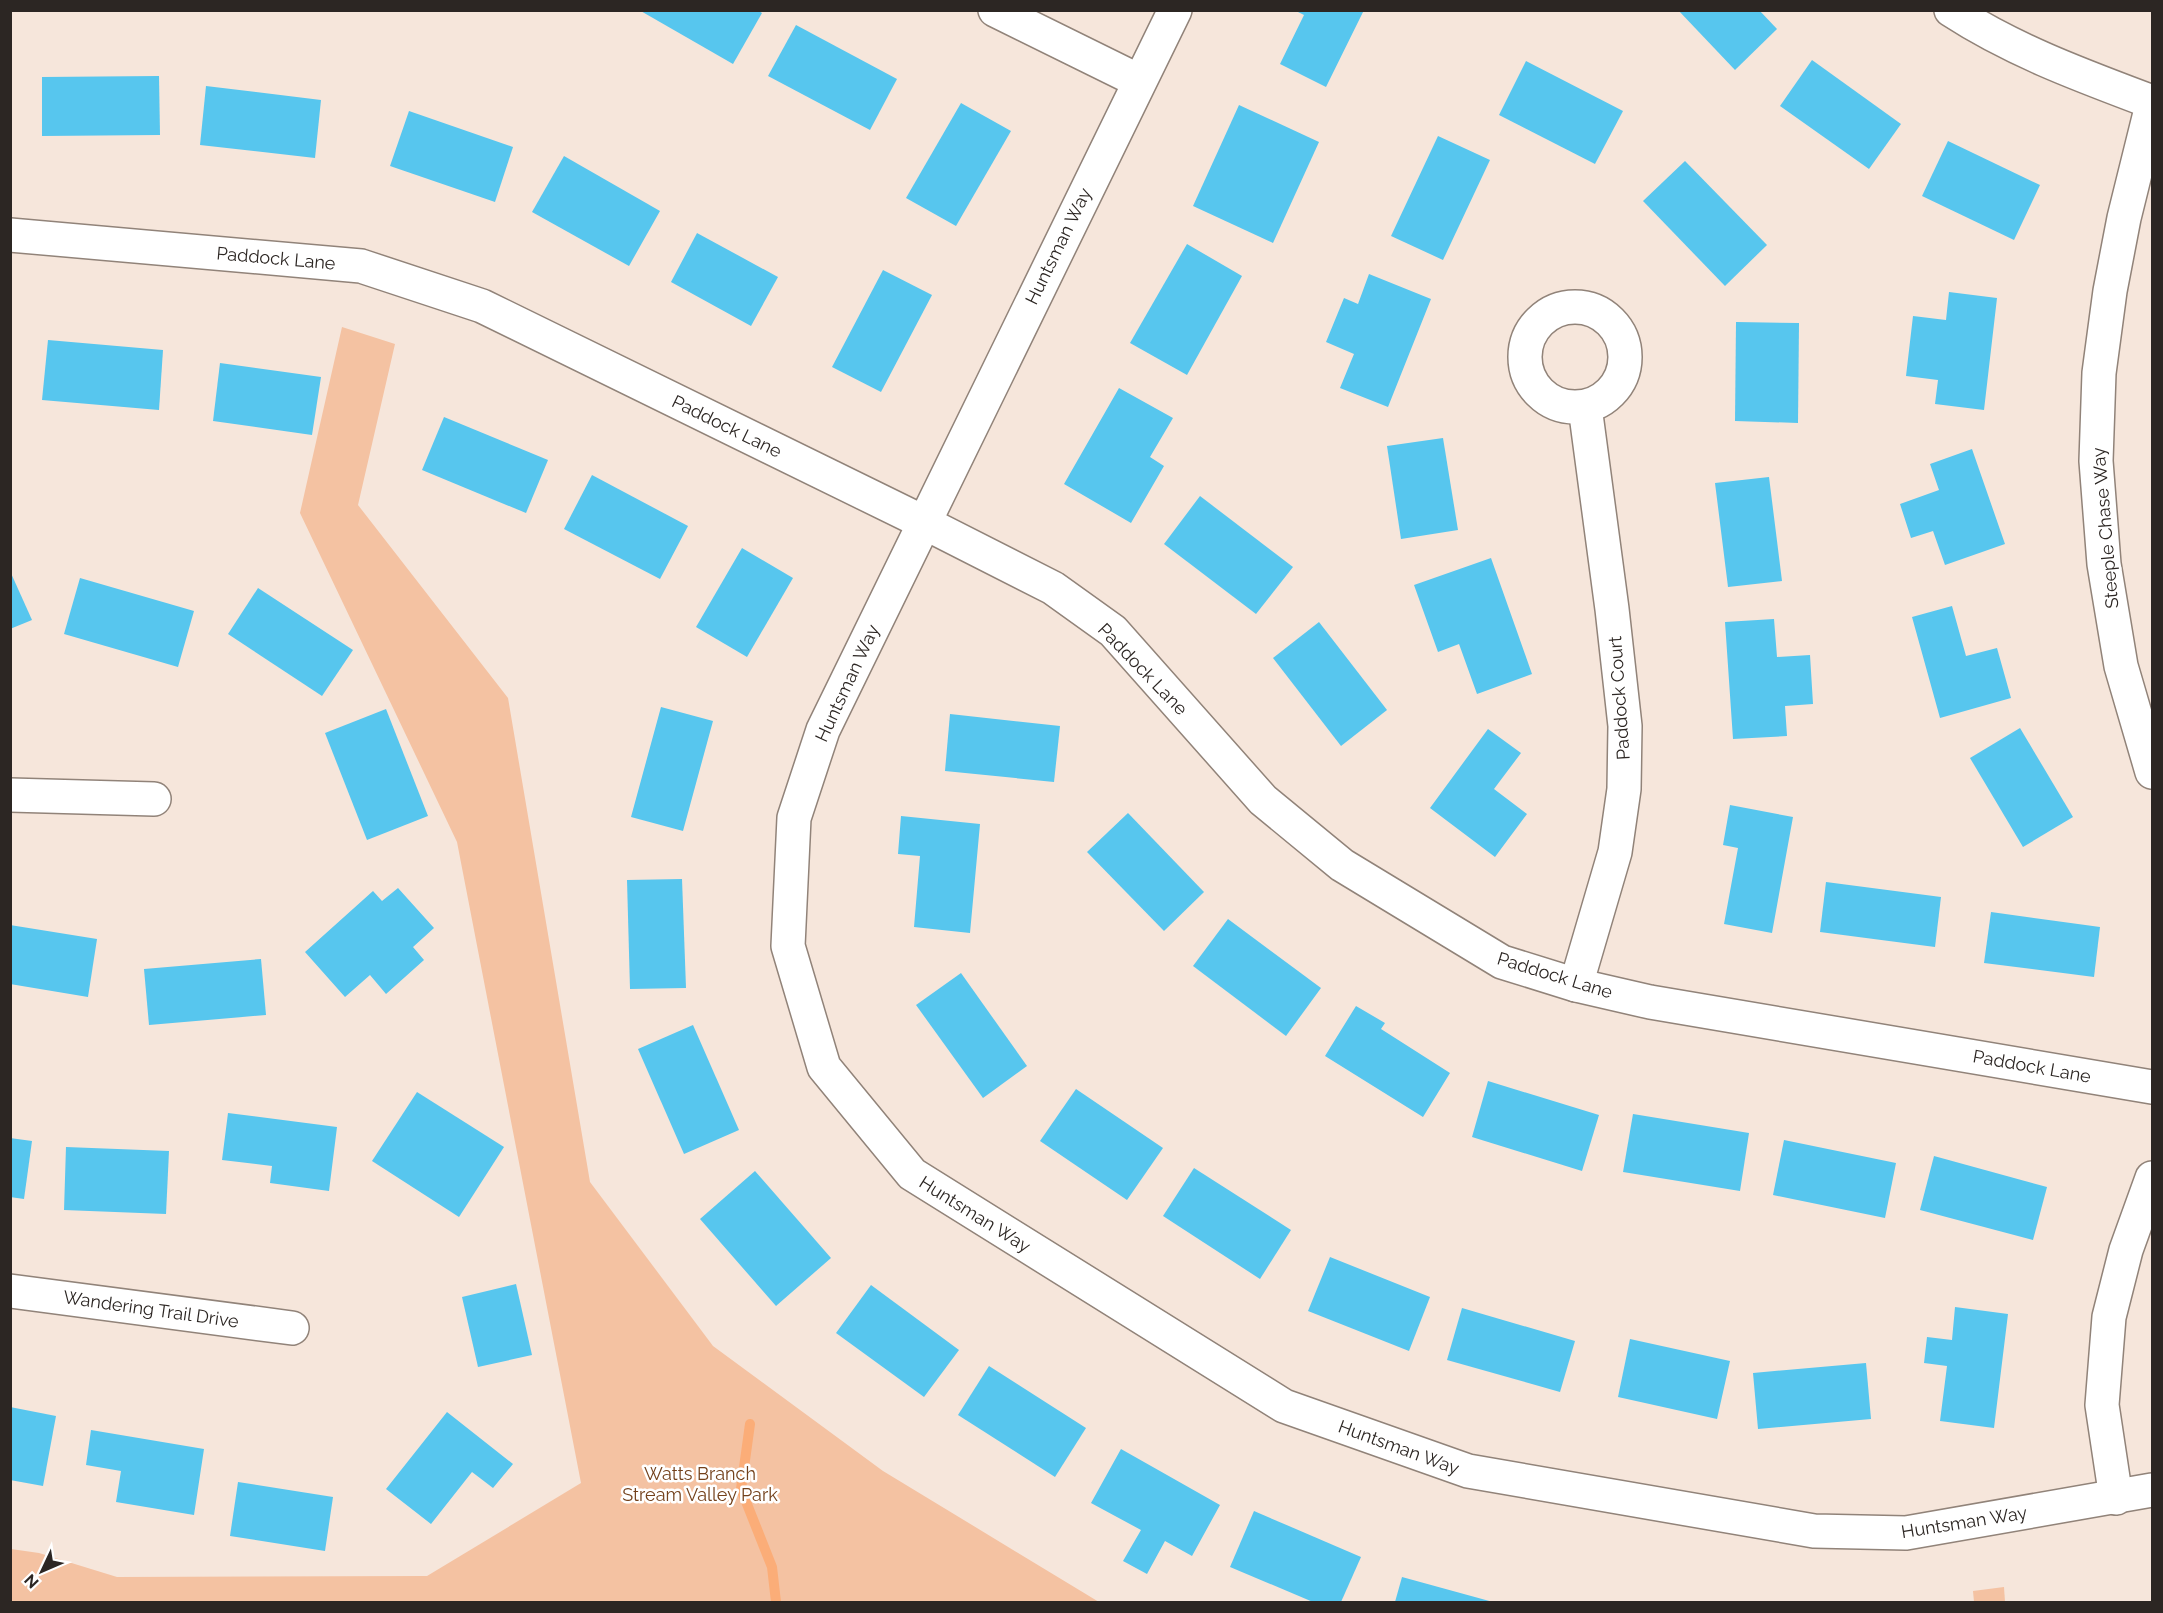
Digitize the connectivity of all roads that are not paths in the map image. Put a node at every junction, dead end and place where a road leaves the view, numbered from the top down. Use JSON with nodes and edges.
{"nodes":[{"id":1,"x":995,"y":10,"type":"edge"},
{"id":2,"x":1175,"y":10,"type":"edge"},
{"id":3,"x":1951,"y":10,"type":"edge"},
{"id":4,"x":1139,"y":81,"type":"junction"},
{"id":5,"x":2152,"y":103,"type":"edge"},
{"id":6,"x":10,"y":235,"type":"edge"},
{"id":7,"x":1585,"y":407,"type":"dead end"},
{"id":8,"x":923,"y":522,"type":"junction"},
{"id":9,"x":2152,"y":772,"type":"edge"},
{"id":10,"x":10,"y":795,"type":"edge"},
{"id":11,"x":154,"y":799,"type":"dead end"},
{"id":12,"x":1576,"y":985,"type":"junction"},
{"id":13,"x":2152,"y":1087,"type":"edge"},
{"id":14,"x":2152,"y":1178,"type":"edge"},
{"id":15,"x":10,"y":1291,"type":"edge"},
{"id":16,"x":292,"y":1328,"type":"dead end"},
{"id":17,"x":2152,"y":1491,"type":"edge"},
{"id":18,"x":2116,"y":1498,"type":"junction"}],
"edges":[{"from":1,"to":4,"type":"street"},
{"from":2,"to":4,"type":"street","name":"Huntsman Way"},
{"from":3,"to":5,"type":"street"},
{"from":4,"to":8,"type":"street","name":"Huntsman Way"},
{"from":5,"to":9,"type":"street","name":"Steeple Chase Way"},
{"from":6,"to":8,"type":"street","name":"Paddock Lane"},
{"from":7,"to":12,"type":"street","name":"Paddock Court"},
{"from":8,"to":12,"type":"street","name":"Paddock Lane"},
{"from":8,"to":18,"type":"street","name":"Huntsman Way"},
{"from":10,"to":11,"type":"street"},
{"from":12,"to":13,"type":"street","name":"Paddock Lane"},
{"from":14,"to":18,"type":"street"},
{"from":15,"to":16,"type":"street","name":"Wandering Trail Drive"},
{"from":17,"to":18,"type":"street","name":"Huntsman Way"}]}
